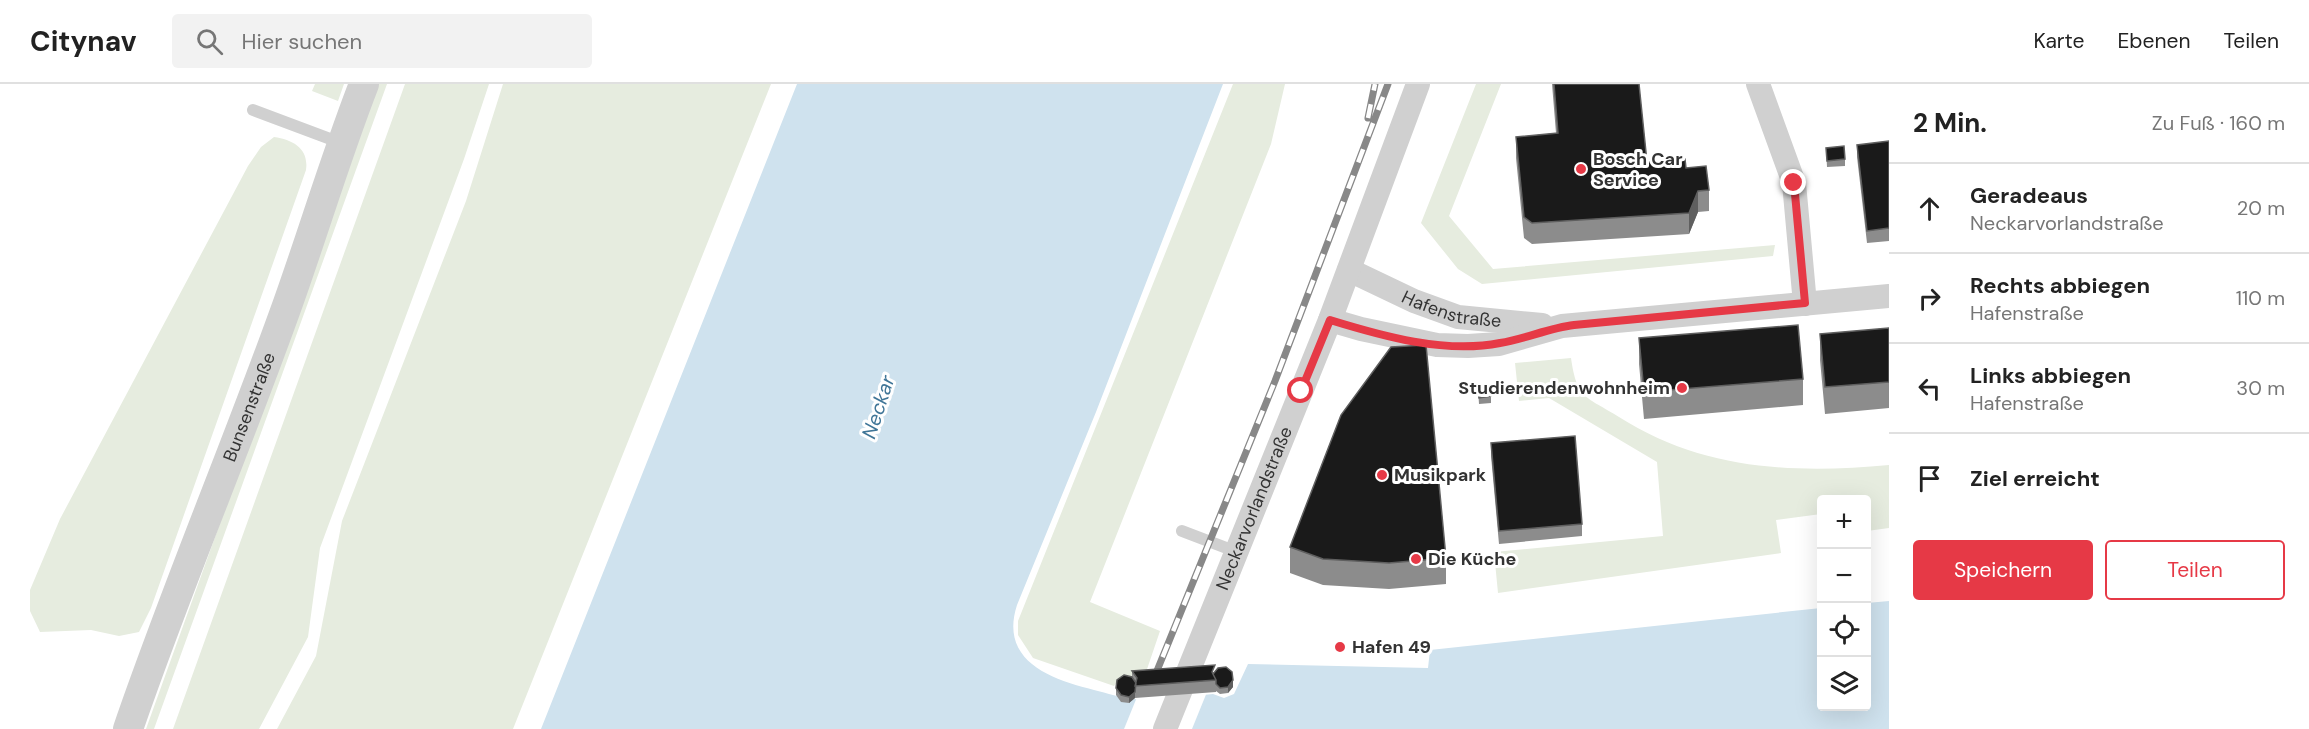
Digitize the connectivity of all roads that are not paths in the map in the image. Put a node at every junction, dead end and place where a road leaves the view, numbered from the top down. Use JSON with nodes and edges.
{"nodes":[{"id":1,"x":364,"y":84,"type":"edge"},
{"id":2,"x":1418,"y":84,"type":"edge"},
{"id":3,"x":1758,"y":84,"type":"edge"},
{"id":4,"x":253,"y":110,"type":"dead end"},
{"id":5,"x":341,"y":143,"type":"junction"},
{"id":6,"x":1348,"y":270,"type":"junction"},
{"id":7,"x":1889,"y":296,"type":"edge"},
{"id":8,"x":1805,"y":303,"type":"junction"},
{"id":9,"x":1330,"y":320,"type":"junction"},
{"id":10,"x":1562,"y":326,"type":"junction"},
{"id":11,"x":1182,"y":531,"type":"dead end"},
{"id":12,"x":1237,"y":552,"type":"junction"},
{"id":13,"x":128,"y":729,"type":"edge"},
{"id":14,"x":1165,"y":729,"type":"edge"}],
"edges":[{"from":1,"to":5,"type":"street","name":"Bunsenstraße"},
{"from":2,"to":6,"type":"street","name":"Neckarvorlandstraße"},
{"from":3,"to":8,"type":"street"},
{"from":4,"to":5,"type":"lane"},
{"from":5,"to":13,"type":"street","name":"Bunsenstraße"},
{"from":6,"to":9,"type":"street","name":"Neckarvorlandstraße"},
{"from":6,"to":10,"type":"street","name":"Hafenstraße"},
{"from":7,"to":8,"type":"street","name":"Hafenstraße"},
{"from":8,"to":10,"type":"street","name":"Hafenstraße"},
{"from":9,"to":10,"type":"street","name":"Hafenstraße"},
{"from":9,"to":12,"type":"street","name":"Neckarvorlandstraße"},
{"from":11,"to":12,"type":"lane"},
{"from":12,"to":14,"type":"street","name":"Neckarvorlandstraße"}]}
